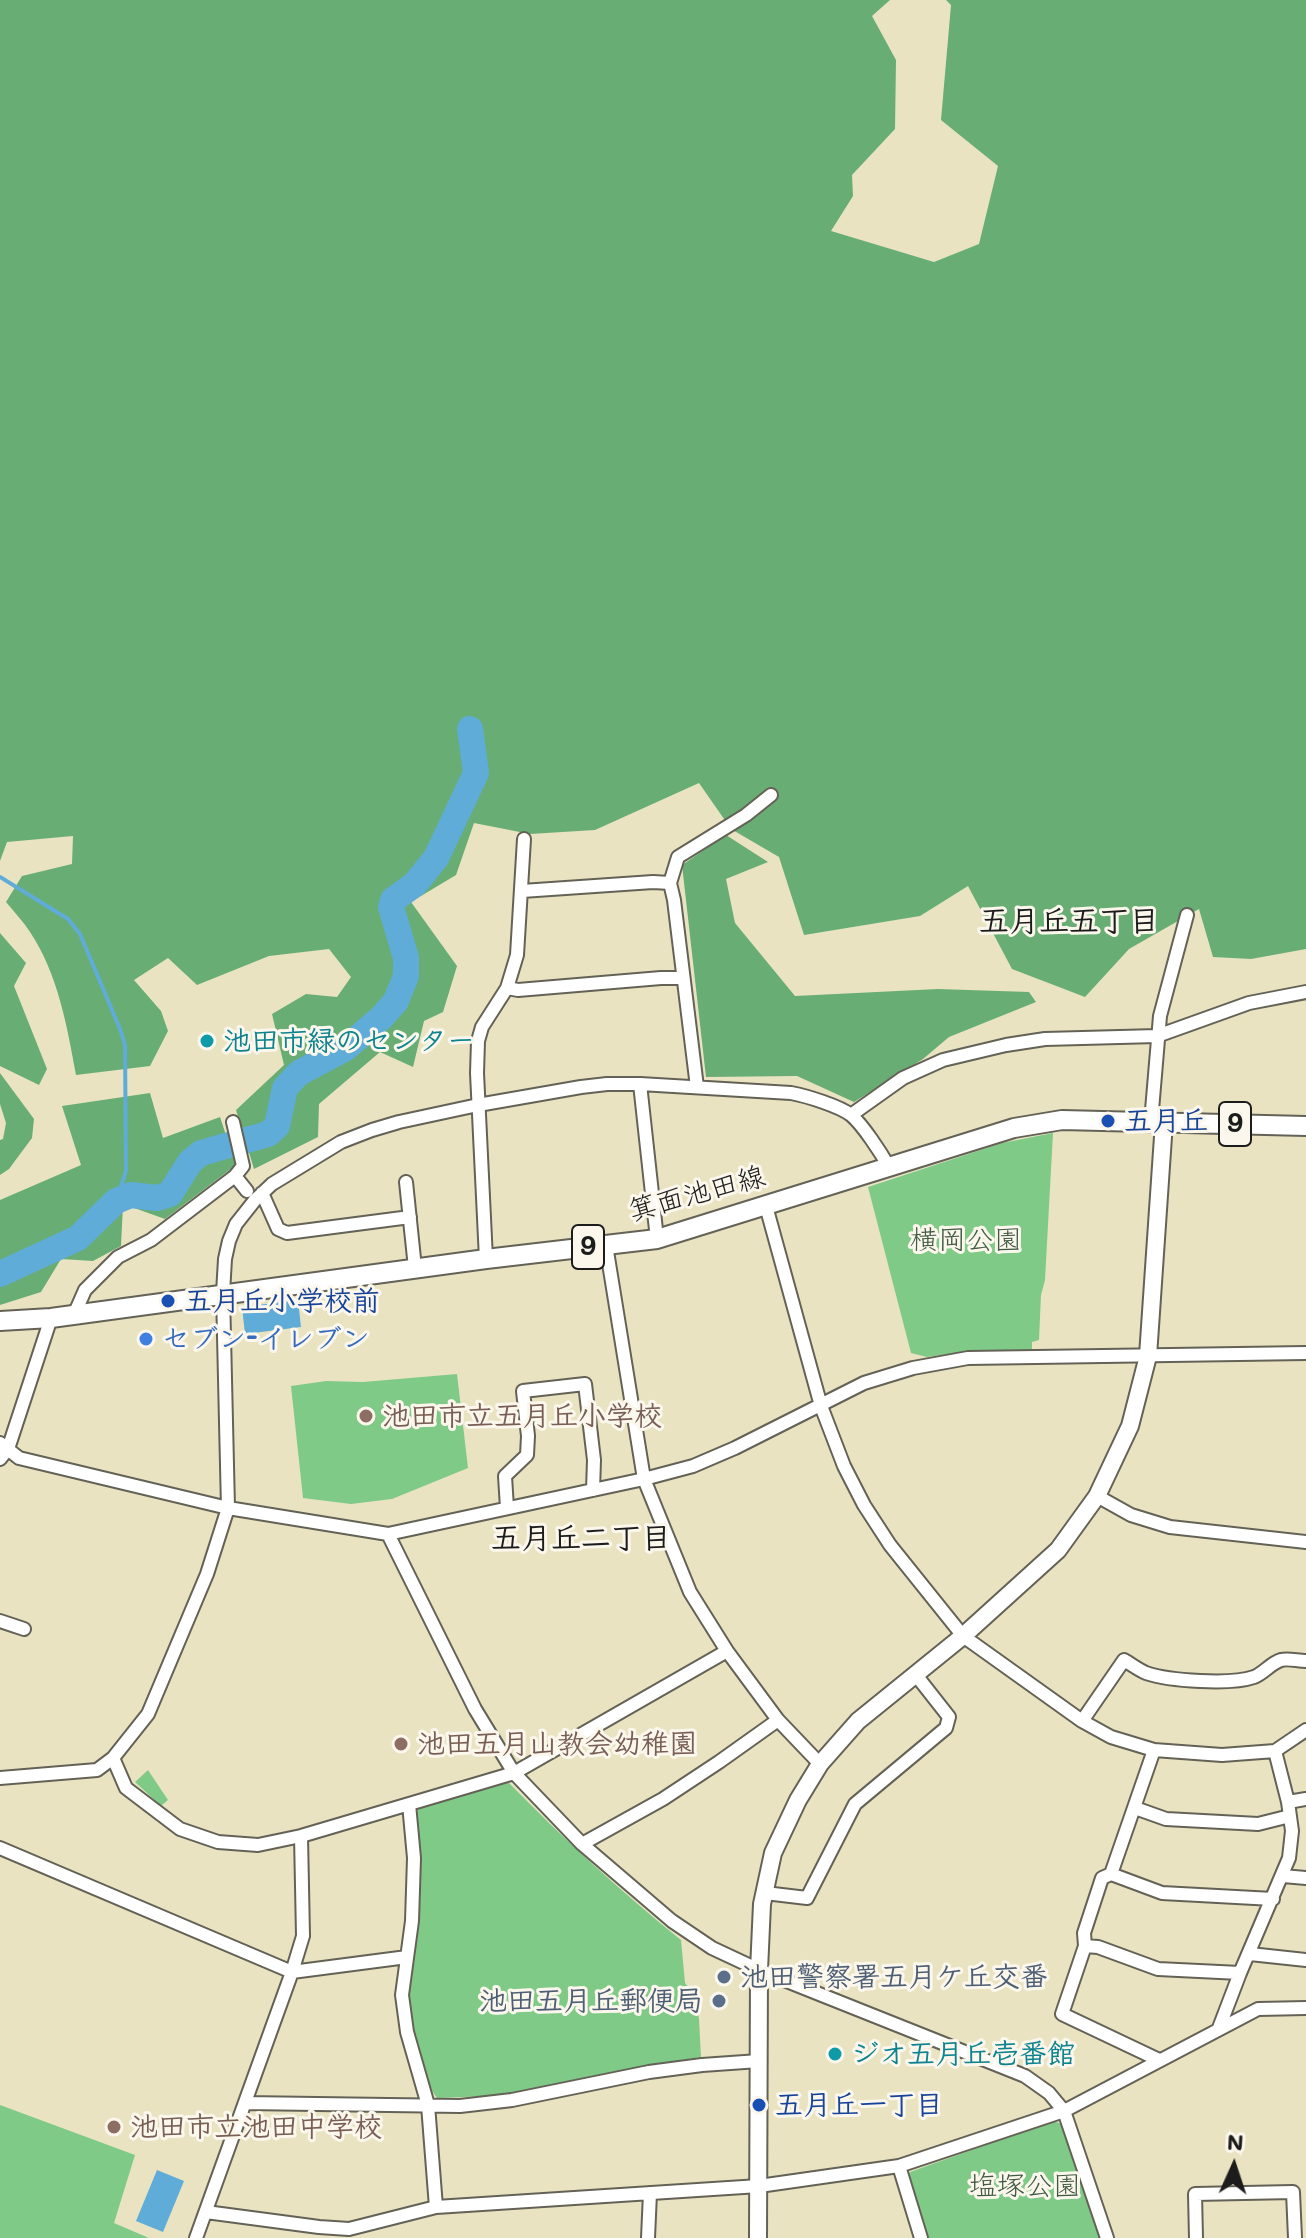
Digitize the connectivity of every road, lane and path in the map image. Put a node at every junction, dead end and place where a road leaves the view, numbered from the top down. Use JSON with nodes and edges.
{"nodes":[{"id":1,"x":771,"y":795,"type":"dead end"},
{"id":2,"x":524,"y":839,"type":"dead end"},
{"id":3,"x":670,"y":883,"type":"junction"},
{"id":4,"x":522,"y":891,"type":"junction"},
{"id":5,"x":1187,"y":915,"type":"dead end"},
{"id":6,"x":683,"y":978,"type":"junction"},
{"id":7,"x":507,"y":988,"type":"junction"},
{"id":8,"x":1306,"y":992,"type":"edge"},
{"id":9,"x":1157,"y":1036,"type":"junction"},
{"id":10,"x":640,"y":1084,"type":"junction"},
{"id":11,"x":697,"y":1087,"type":"junction"},
{"id":12,"x":478,"y":1105,"type":"junction"},
{"id":13,"x":851,"y":1115,"type":"junction"},
{"id":14,"x":233,"y":1122,"type":"dead end"},
{"id":15,"x":1158,"y":1122,"type":"junction"},
{"id":16,"x":1306,"y":1126,"type":"edge"},
{"id":17,"x":889,"y":1167,"type":"junction"},
{"id":18,"x":235,"y":1176,"type":"junction"},
{"id":19,"x":406,"y":1182,"type":"dead end"},
{"id":20,"x":247,"y":1191,"type":"dead end"},
{"id":21,"x":262,"y":1193,"type":"junction"},
{"id":22,"x":766,"y":1206,"type":"junction"},
{"id":23,"x":410,"y":1217,"type":"junction"},
{"id":24,"x":657,"y":1239,"type":"junction"},
{"id":25,"x":606,"y":1245,"type":"junction"},
{"id":26,"x":486,"y":1259,"type":"junction"},
{"id":27,"x":415,"y":1268,"type":"junction"},
{"id":28,"x":223,"y":1293,"type":"junction"},
{"id":29,"x":74,"y":1315,"type":"junction"},
{"id":30,"x":51,"y":1318,"type":"junction"},
{"id":31,"x":0,"y":1321,"type":"edge"},
{"id":32,"x":1306,"y":1353,"type":"edge"},
{"id":33,"x":1148,"y":1356,"type":"junction"},
{"id":34,"x":821,"y":1406,"type":"junction"},
{"id":35,"x":3,"y":1451,"type":"edge"},
{"id":36,"x":644,"y":1479,"type":"junction"},
{"id":37,"x":593,"y":1490,"type":"junction"},
{"id":38,"x":1097,"y":1496,"type":"junction"},
{"id":39,"x":228,"y":1508,"type":"junction"},
{"id":40,"x":507,"y":1508,"type":"junction"},
{"id":41,"x":388,"y":1534,"type":"junction"},
{"id":42,"x":1306,"y":1542,"type":"edge"},
{"id":43,"x":0,"y":1621,"type":"edge"},
{"id":44,"x":24,"y":1629,"type":"dead end"},
{"id":45,"x":963,"y":1636,"type":"junction"},
{"id":46,"x":727,"y":1651,"type":"junction"},
{"id":47,"x":1306,"y":1661,"type":"edge"},
{"id":48,"x":916,"y":1675,"type":"junction"},
{"id":49,"x":778,"y":1720,"type":"junction"},
{"id":50,"x":1082,"y":1721,"type":"junction"},
{"id":51,"x":1306,"y":1730,"type":"edge"},
{"id":52,"x":1154,"y":1750,"type":"junction"},
{"id":53,"x":1275,"y":1751,"type":"junction"},
{"id":54,"x":113,"y":1758,"type":"junction"},
{"id":55,"x":820,"y":1764,"type":"junction"},
{"id":56,"x":514,"y":1773,"type":"junction"},
{"id":57,"x":0,"y":1778,"type":"edge"},
{"id":58,"x":1306,"y":1799,"type":"edge"},
{"id":59,"x":1288,"y":1802,"type":"junction"},
{"id":60,"x":409,"y":1804,"type":"junction"},
{"id":61,"x":1135,"y":1808,"type":"junction"},
{"id":62,"x":1290,"y":1816,"type":"junction"},
{"id":63,"x":301,"y":1836,"type":"junction"},
{"id":64,"x":582,"y":1844,"type":"junction"},
{"id":65,"x":0,"y":1848,"type":"edge"},
{"id":66,"x":1111,"y":1874,"type":"junction"},
{"id":67,"x":1283,"y":1876,"type":"junction"},
{"id":68,"x":1306,"y":1878,"type":"edge"},
{"id":69,"x":765,"y":1893,"type":"junction"},
{"id":70,"x":1273,"y":1899,"type":"junction"},
{"id":71,"x":1085,"y":1946,"type":"junction"},
{"id":72,"x":1250,"y":1954,"type":"junction"},
{"id":73,"x":407,"y":1957,"type":"junction"},
{"id":74,"x":1306,"y":1960,"type":"edge"},
{"id":75,"x":759,"y":1970,"type":"junction"},
{"id":76,"x":292,"y":1972,"type":"junction"},
{"id":77,"x":1240,"y":1973,"type":"junction"},
{"id":78,"x":1306,"y":2008,"type":"edge"},
{"id":79,"x":1219,"y":2028,"type":"junction"},
{"id":80,"x":1159,"y":2060,"type":"junction"},
{"id":81,"x":759,"y":2061,"type":"junction"},
{"id":82,"x":245,"y":2103,"type":"junction"},
{"id":83,"x":428,"y":2105,"type":"junction"},
{"id":84,"x":1064,"y":2111,"type":"junction"},
{"id":85,"x":899,"y":2166,"type":"junction"},
{"id":86,"x":759,"y":2186,"type":"junction"},
{"id":87,"x":650,"y":2193,"type":"junction"},
{"id":88,"x":436,"y":2207,"type":"junction"},
{"id":89,"x":206,"y":2212,"type":"junction"},
{"id":90,"x":322,"y":2233,"type":"edge"},
{"id":91,"x":196,"y":2238,"type":"edge"},
{"id":92,"x":648,"y":2238,"type":"edge"},
{"id":93,"x":758,"y":2238,"type":"edge"},
{"id":94,"x":921,"y":2238,"type":"edge"},
{"id":95,"x":1107,"y":2238,"type":"edge"},
{"id":96,"x":1196,"y":2238,"type":"edge"},
{"id":97,"x":1295,"y":2238,"type":"edge"}],
"edges":[{"from":1,"to":3,"type":"street"},
{"from":2,"to":4,"type":"street"},
{"from":3,"to":4,"type":"street"},
{"from":3,"to":6,"type":"street"},
{"from":4,"to":7,"type":"street"},
{"from":5,"to":9,"type":"street"},
{"from":6,"to":7,"type":"street"},
{"from":6,"to":11,"type":"street"},
{"from":7,"to":12,"type":"street"},
{"from":8,"to":9,"type":"street"},
{"from":9,"to":13,"type":"street"},
{"from":9,"to":15,"type":"street"},
{"from":10,"to":11,"type":"street"},
{"from":10,"to":12,"type":"street"},
{"from":10,"to":24,"type":"street"},
{"from":11,"to":13,"type":"street"},
{"from":12,"to":21,"type":"street"},
{"from":12,"to":26,"type":"street"},
{"from":13,"to":17,"type":"street"},
{"from":14,"to":18,"type":"street"},
{"from":15,"to":16,"type":"main road","name":"箕面池田線","number":"9"},
{"from":15,"to":17,"type":"main road","name":"箕面池田線","number":"9"},
{"from":15,"to":33,"type":"street"},
{"from":17,"to":22,"type":"main road","name":"箕面池田線","number":"9"},
{"from":18,"to":20,"type":"street"},
{"from":18,"to":29,"type":"street"},
{"from":19,"to":23,"type":"street"},
{"from":21,"to":23,"type":"street"},
{"from":21,"to":28,"type":"street"},
{"from":22,"to":24,"type":"main road","name":"箕面池田線","number":"9"},
{"from":22,"to":34,"type":"street"},
{"from":23,"to":27,"type":"street"},
{"from":24,"to":25,"type":"main road","name":"箕面池田線","number":"9"},
{"from":25,"to":26,"type":"main road","name":"箕面池田線","number":"9"},
{"from":25,"to":36,"type":"street"},
{"from":26,"to":27,"type":"main road","name":"箕面池田線","number":"9"},
{"from":27,"to":28,"type":"main road","name":"箕面池田線","number":"9"},
{"from":28,"to":29,"type":"main road","name":"箕面池田線","number":"9"},
{"from":28,"to":39,"type":"street"},
{"from":29,"to":30,"type":"main road","name":"箕面池田線","number":"9"},
{"from":30,"to":31,"type":"main road","name":"箕面池田線","number":"9"},
{"from":30,"to":35,"type":"street"},
{"from":32,"to":33,"type":"street"},
{"from":33,"to":34,"type":"street"},
{"from":33,"to":38,"type":"street"},
{"from":34,"to":36,"type":"street"},
{"from":34,"to":45,"type":"street"},
{"from":35,"to":39,"type":"street"},
{"from":36,"to":37,"type":"street"},
{"from":36,"to":46,"type":"street"},
{"from":37,"to":40,"type":"street"},
{"from":37,"to":40,"type":"street"},
{"from":38,"to":42,"type":"street"},
{"from":38,"to":45,"type":"street"},
{"from":39,"to":41,"type":"street"},
{"from":39,"to":54,"type":"street"},
{"from":40,"to":41,"type":"street"},
{"from":41,"to":56,"type":"street"},
{"from":43,"to":44,"type":"street"},
{"from":45,"to":48,"type":"street"},
{"from":45,"to":50,"type":"street"},
{"from":46,"to":49,"type":"street"},
{"from":46,"to":56,"type":"street"},
{"from":47,"to":50,"type":"street"},
{"from":48,"to":55,"type":"street"},
{"from":48,"to":69,"type":"street"},
{"from":49,"to":55,"type":"street"},
{"from":49,"to":64,"type":"street"},
{"from":50,"to":52,"type":"street"},
{"from":51,"to":53,"type":"street"},
{"from":52,"to":53,"type":"street"},
{"from":52,"to":61,"type":"street"},
{"from":53,"to":59,"type":"street"},
{"from":54,"to":57,"type":"street"},
{"from":54,"to":63,"type":"street"},
{"from":55,"to":69,"type":"street"},
{"from":56,"to":60,"type":"street"},
{"from":56,"to":64,"type":"street"},
{"from":58,"to":59,"type":"street"},
{"from":59,"to":62,"type":"street"},
{"from":60,"to":63,"type":"street"},
{"from":60,"to":73,"type":"street"},
{"from":61,"to":62,"type":"street"},
{"from":61,"to":66,"type":"street"},
{"from":62,"to":67,"type":"street"},
{"from":63,"to":76,"type":"street"},
{"from":64,"to":75,"type":"street"},
{"from":65,"to":76,"type":"street"},
{"from":66,"to":70,"type":"street"},
{"from":66,"to":71,"type":"street"},
{"from":67,"to":68,"type":"street"},
{"from":67,"to":70,"type":"street"},
{"from":69,"to":75,"type":"street"},
{"from":70,"to":72,"type":"street"},
{"from":71,"to":77,"type":"street"},
{"from":71,"to":80,"type":"street"},
{"from":72,"to":74,"type":"street"},
{"from":72,"to":77,"type":"street"},
{"from":73,"to":76,"type":"street"},
{"from":73,"to":83,"type":"street"},
{"from":75,"to":81,"type":"street"},
{"from":75,"to":84,"type":"street"},
{"from":76,"to":82,"type":"street"},
{"from":77,"to":79,"type":"street"},
{"from":78,"to":79,"type":"street"},
{"from":79,"to":80,"type":"street"},
{"from":80,"to":84,"type":"street"},
{"from":81,"to":83,"type":"street"},
{"from":81,"to":86,"type":"street"},
{"from":82,"to":83,"type":"street"},
{"from":82,"to":89,"type":"street"},
{"from":83,"to":88,"type":"street"},
{"from":84,"to":85,"type":"street"},
{"from":84,"to":95,"type":"street"},
{"from":85,"to":86,"type":"street"},
{"from":85,"to":94,"type":"street"},
{"from":86,"to":87,"type":"street"},
{"from":86,"to":93,"type":"street"},
{"from":87,"to":88,"type":"street"},
{"from":87,"to":92,"type":"street"},
{"from":88,"to":90,"type":"street"},
{"from":89,"to":90,"type":"street"},
{"from":89,"to":91,"type":"street"},
{"from":96,"to":97,"type":"street"}]}
